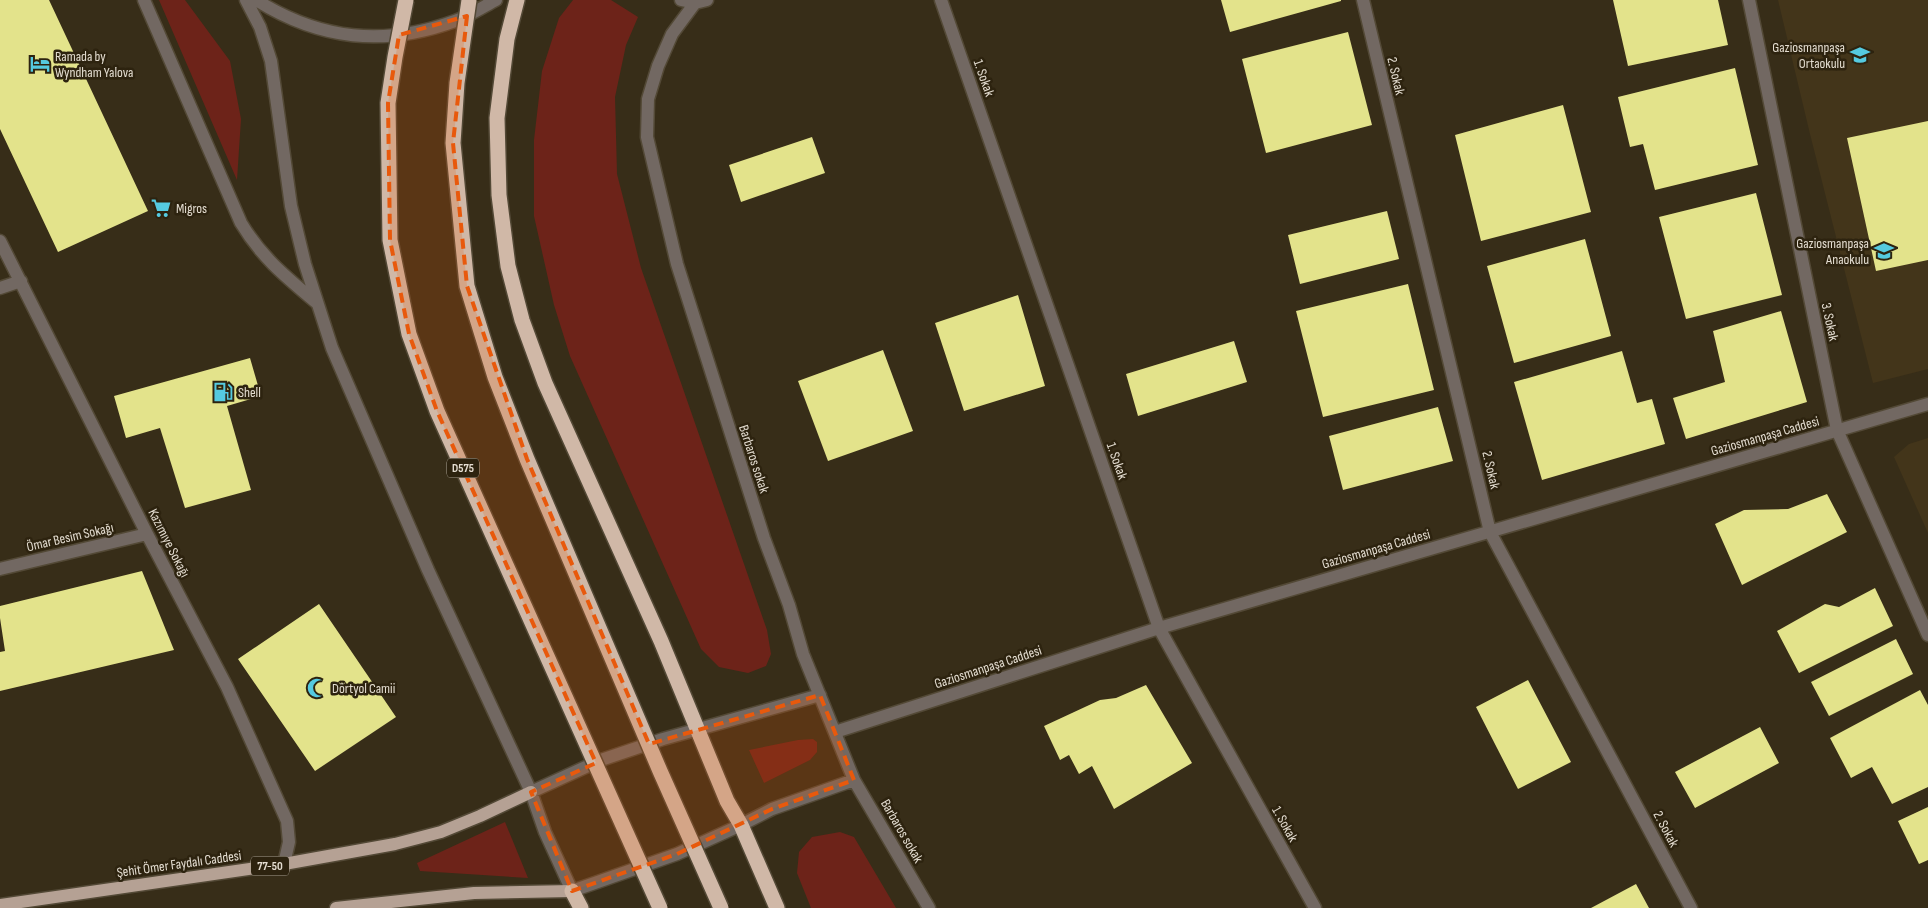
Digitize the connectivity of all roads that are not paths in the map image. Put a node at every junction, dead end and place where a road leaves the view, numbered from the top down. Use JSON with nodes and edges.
{"nodes":[{"id":1,"x":144,"y":0,"type":"edge"},
{"id":2,"x":246,"y":0,"type":"edge"},
{"id":3,"x":256,"y":0,"type":"edge"},
{"id":4,"x":406,"y":0,"type":"edge"},
{"id":5,"x":469,"y":0,"type":"edge"},
{"id":6,"x":496,"y":0,"type":"edge"},
{"id":7,"x":517,"y":0,"type":"edge"},
{"id":8,"x":681,"y":0,"type":"edge"},
{"id":9,"x":708,"y":0,"type":"edge"},
{"id":10,"x":941,"y":0,"type":"edge"},
{"id":11,"x":1363,"y":0,"type":"edge"},
{"id":12,"x":1749,"y":0,"type":"edge"},
{"id":13,"x":695,"y":3,"type":"junction"},
{"id":14,"x":0,"y":241,"type":"edge"},
{"id":15,"x":21,"y":281,"type":"junction"},
{"id":16,"x":0,"y":288,"type":"edge"},
{"id":17,"x":317,"y":303,"type":"junction"},
{"id":18,"x":1928,"y":404,"type":"edge"},
{"id":19,"x":1837,"y":430,"type":"junction"},
{"id":20,"x":1490,"y":532,"type":"junction"},
{"id":21,"x":147,"y":534,"type":"junction"},
{"id":22,"x":0,"y":568,"type":"edge"},
{"id":23,"x":1159,"y":628,"type":"junction"},
{"id":24,"x":1928,"y":635,"type":"edge"},
{"id":25,"x":820,"y":696,"type":"junction"},
{"id":26,"x":697,"y":729,"type":"junction"},
{"id":27,"x":835,"y":732,"type":"junction"},
{"id":28,"x":854,"y":780,"type":"junction"},
{"id":29,"x":531,"y":792,"type":"junction"},
{"id":30,"x":742,"y":825,"type":"junction"},
{"id":31,"x":284,"y":864,"type":"junction"},
{"id":32,"x":572,"y":891,"type":"junction"},
{"id":33,"x":400,"y":904,"type":"edge"},
{"id":34,"x":0,"y":905,"type":"edge"},
{"id":35,"x":336,"y":908,"type":"edge"},
{"id":36,"x":581,"y":908,"type":"edge"},
{"id":37,"x":660,"y":908,"type":"edge"},
{"id":38,"x":721,"y":908,"type":"edge"},
{"id":39,"x":777,"y":908,"type":"edge"},
{"id":40,"x":929,"y":908,"type":"edge"},
{"id":41,"x":1315,"y":908,"type":"edge"},
{"id":42,"x":1691,"y":908,"type":"edge"}],
"edges":[{"from":1,"to":17,"type":"street"},
{"from":2,"to":17,"type":"street"},
{"from":3,"to":6,"type":"street"},
{"from":4,"to":37,"type":"highway","number":"D575","bridge":true},
{"from":5,"to":38,"type":"highway","bridge":true},
{"from":7,"to":26,"type":"highway"},
{"from":8,"to":13,"type":"street"},
{"from":9,"to":13,"type":"street"},
{"from":10,"to":23,"type":"street","name":"1. Sokak"},
{"from":11,"to":20,"type":"street","name":"2. Sokak"},
{"from":12,"to":19,"type":"street","name":"3. Sokak"},
{"from":13,"to":25,"type":"street","name":"Barbaros sokak"},
{"from":14,"to":15,"type":"street","name":"Kazımıye Sokağı"},
{"from":15,"to":16,"type":"street"},
{"from":15,"to":21,"type":"street","name":"Kazımıye Sokağı"},
{"from":17,"to":29,"type":"street"},
{"from":18,"to":19,"type":"street","name":"Gaziosmanpaşa Caddesi"},
{"from":19,"to":20,"type":"street","name":"Gaziosmanpaşa Caddesi"},
{"from":19,"to":24,"type":"street","name":"3. Sokak"},
{"from":20,"to":23,"type":"street","name":"Gaziosmanpaşa Caddesi"},
{"from":20,"to":42,"type":"street","name":"2. Sokak"},
{"from":21,"to":22,"type":"street","name":"Ömar Besim Sokağı"},
{"from":21,"to":31,"type":"street","name":"Kazımıye Sokağı"},
{"from":23,"to":27,"type":"street","name":"Gaziosmanpaşa Caddesi"},
{"from":23,"to":41,"type":"street","name":"1. Sokak"},
{"from":25,"to":26,"type":"street"},
{"from":25,"to":27,"type":"street","name":"Barbaros sokak"},
{"from":26,"to":29,"type":"street"},
{"from":26,"to":30,"type":"highway"},
{"from":27,"to":28,"type":"street","name":"Barbaros sokak"},
{"from":28,"to":30,"type":"street"},
{"from":28,"to":40,"type":"street","name":"Barbaros sokak"},
{"from":29,"to":31,"type":"main road","name":"Şehit Ömer Faydalı Caddesi","number":"77-50"},
{"from":29,"to":32,"type":"street"},
{"from":30,"to":32,"type":"street"},
{"from":30,"to":39,"type":"highway"},
{"from":31,"to":34,"type":"main road","name":"Şehit Ömer Faydalı Caddesi","number":"77-50"},
{"from":32,"to":33,"type":"main road"},
{"from":32,"to":36,"type":"highway"},
{"from":33,"to":35,"type":"main road"}]}
